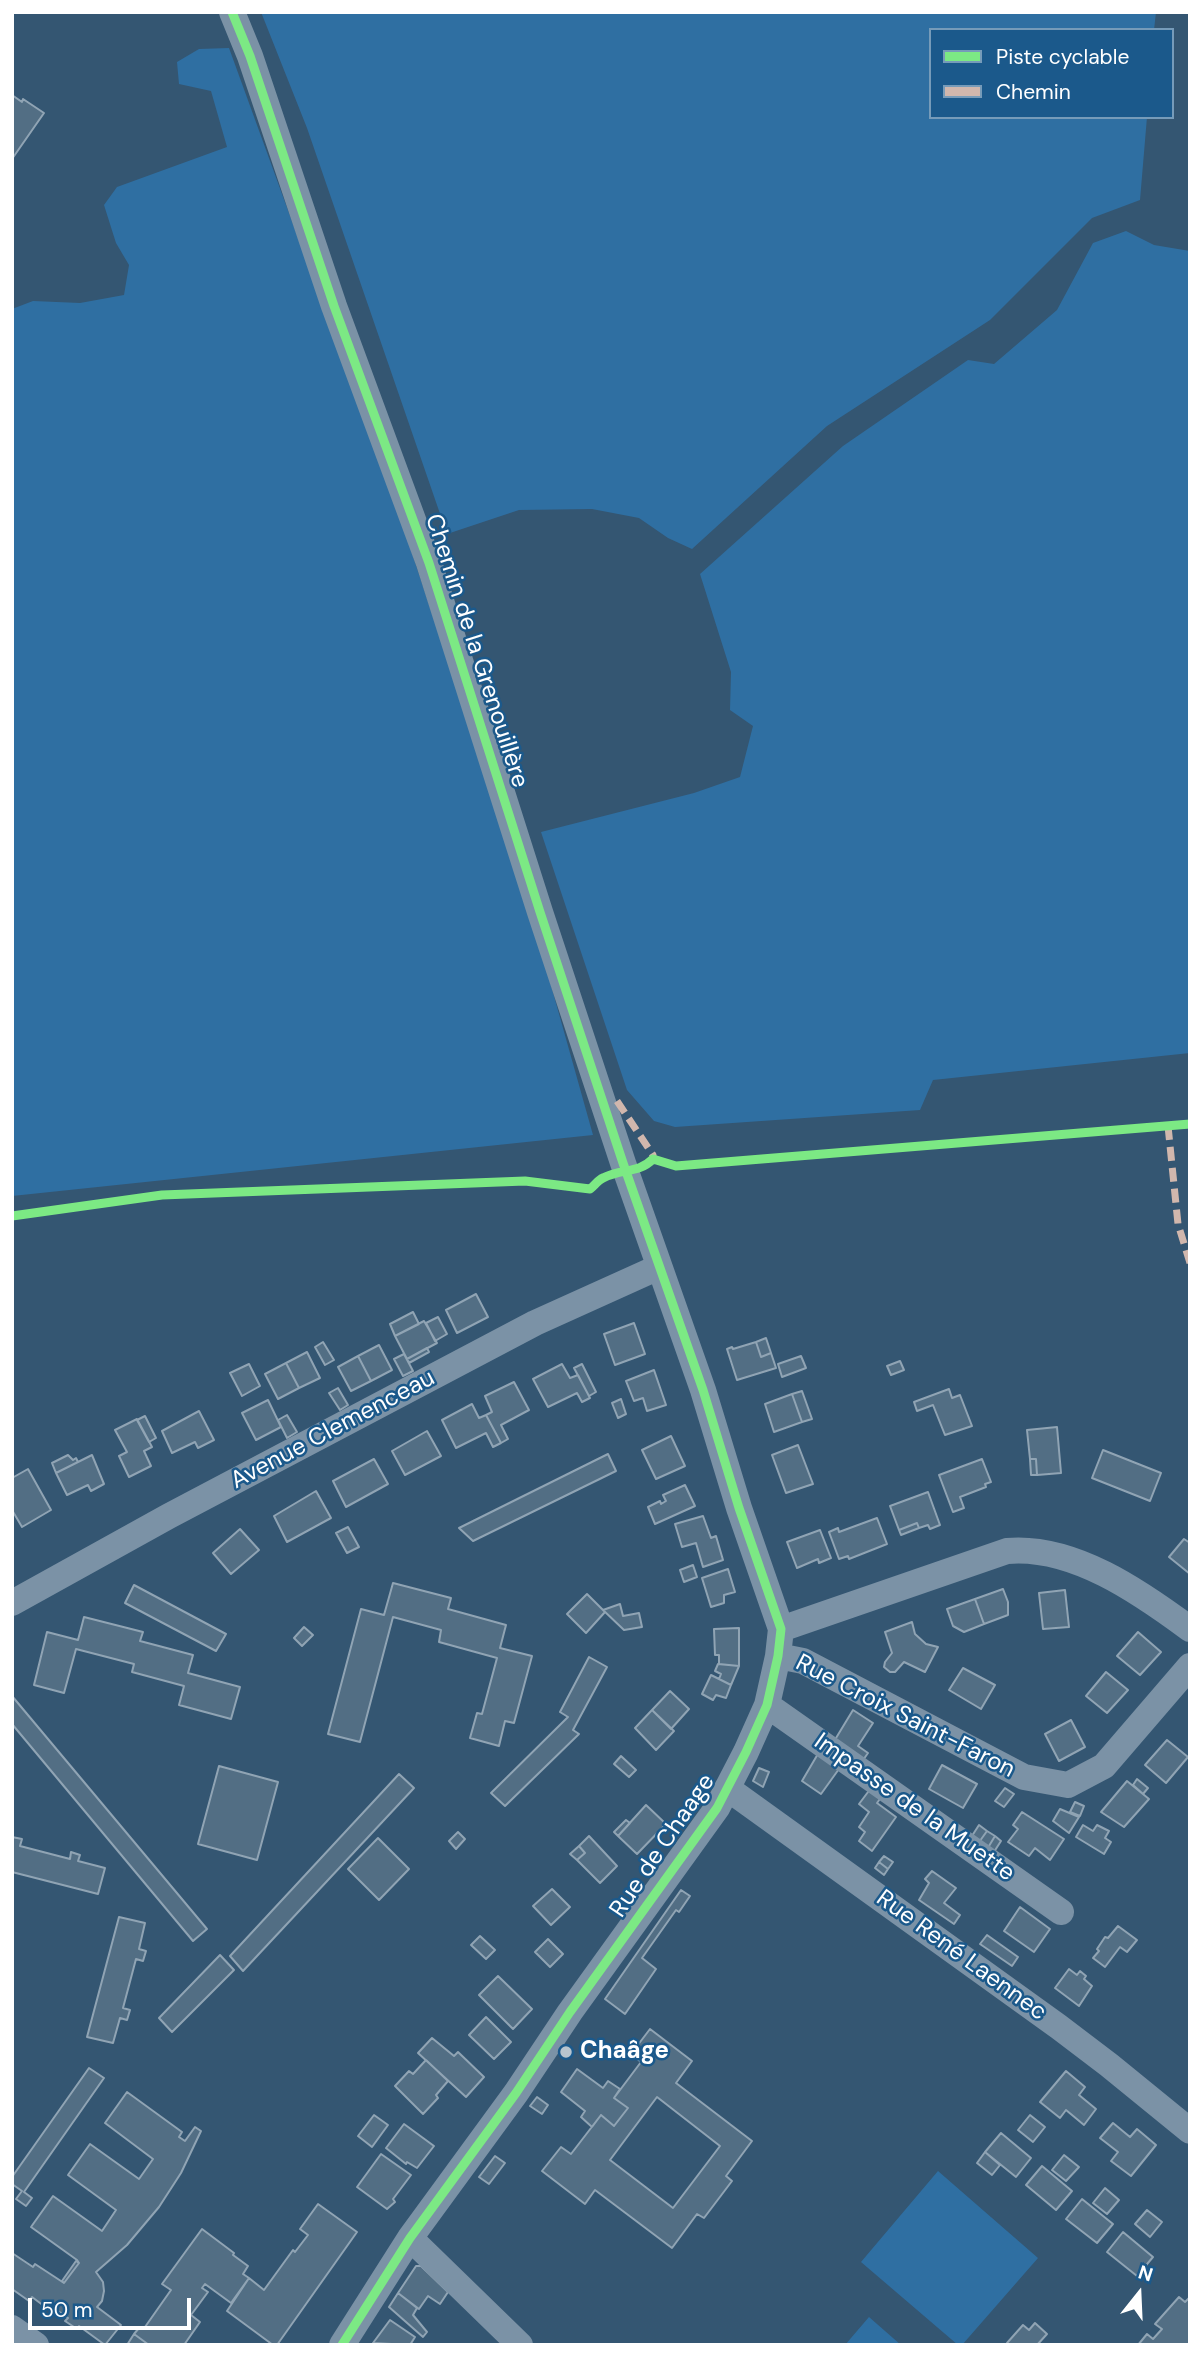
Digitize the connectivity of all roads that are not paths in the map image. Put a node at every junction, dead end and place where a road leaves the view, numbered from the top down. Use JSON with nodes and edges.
{"nodes":[{"id":1,"x":232,"y":12,"type":"edge"},
{"id":2,"x":659,"y":1267,"type":"junction"},
{"id":3,"x":12,"y":1603,"type":"edge"},
{"id":4,"x":781,"y":1629,"type":"junction"},
{"id":5,"x":1190,"y":1629,"type":"edge"},
{"id":6,"x":778,"y":1656,"type":"junction"},
{"id":7,"x":1190,"y":1666,"type":"edge"},
{"id":8,"x":767,"y":1705,"type":"junction"},
{"id":9,"x":727,"y":1788,"type":"junction"},
{"id":10,"x":1061,"y":1912,"type":"dead end"},
{"id":11,"x":1190,"y":2131,"type":"edge"},
{"id":12,"x":411,"y":2238,"type":"junction"},
{"id":13,"x":12,"y":2328,"type":"edge"},
{"id":14,"x":36,"y":2345,"type":"edge"},
{"id":15,"x":342,"y":2345,"type":"edge"},
{"id":16,"x":520,"y":2345,"type":"edge"}],
"edges":[{"from":1,"to":2,"type":"street","name":"Chemin de la Grenouillère"},
{"from":2,"to":3,"type":"street","name":"Avenue Clemenceau"},
{"from":2,"to":4,"type":"street","name":"Rue de Chaage"},
{"from":4,"to":5,"type":"street"},
{"from":4,"to":6,"type":"street","name":"Rue de Chaage"},
{"from":6,"to":7,"type":"street","name":"Rue Croix Saint-Faron"},
{"from":6,"to":8,"type":"street","name":"Rue de Chaage"},
{"from":8,"to":9,"type":"street","name":"Rue de Chaage"},
{"from":8,"to":10,"type":"street","name":"Impasse de la Muette"},
{"from":9,"to":11,"type":"street","name":"Rue René Laennec"},
{"from":9,"to":12,"type":"street","name":"Rue de Chaage"},
{"from":12,"to":15,"type":"street","name":"Rue de Chaage"},
{"from":12,"to":16,"type":"street"},
{"from":13,"to":14,"type":"street"}]}
